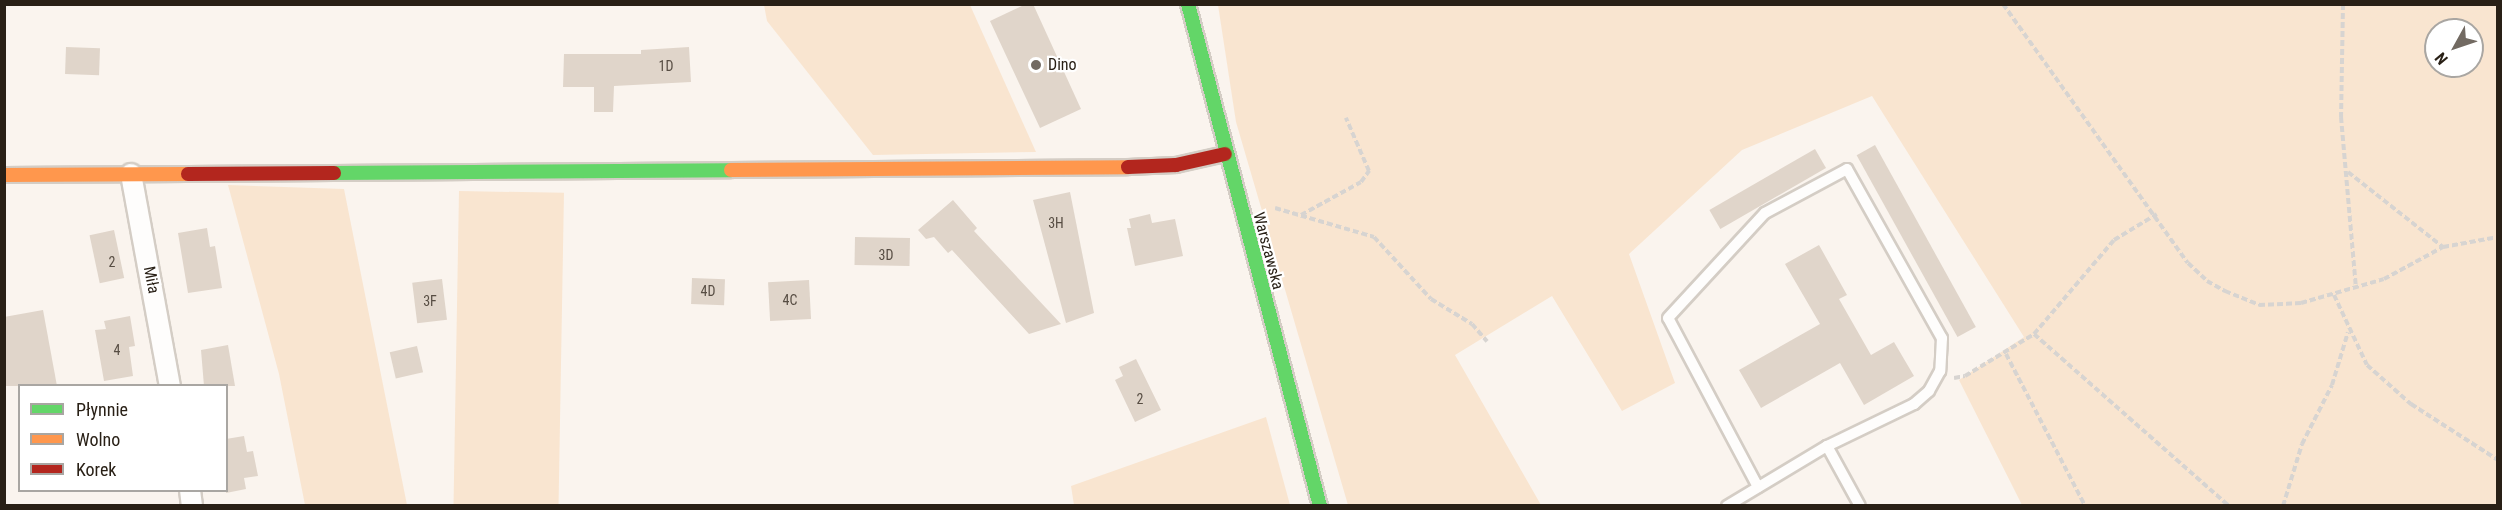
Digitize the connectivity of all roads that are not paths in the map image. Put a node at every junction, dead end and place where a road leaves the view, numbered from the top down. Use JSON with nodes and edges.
{"nodes":[{"id":1,"x":1188,"y":4,"type":"edge"},
{"id":2,"x":1225,"y":154,"type":"junction"},
{"id":3,"x":131,"y":174,"type":"junction"},
{"id":4,"x":4,"y":175,"type":"edge"},
{"id":5,"x":170,"y":384,"type":"edge"},
{"id":6,"x":1827,"y":446,"type":"junction"},
{"id":7,"x":1758,"y":487,"type":"junction"},
{"id":8,"x":1320,"y":506,"type":"edge"},
{"id":9,"x":1727,"y":506,"type":"edge"},
{"id":10,"x":1860,"y":506,"type":"edge"}],
"edges":[{"from":1,"to":2,"type":"street","name":"Warszawska"},
{"from":2,"to":3,"type":"street"},
{"from":2,"to":8,"type":"street","name":"Warszawska"},
{"from":3,"to":4,"type":"street"},
{"from":3,"to":5,"type":"street","name":"Miła"},
{"from":6,"to":7,"type":"lane"},
{"from":6,"to":7,"type":"lane"},
{"from":6,"to":10,"type":"lane"},
{"from":7,"to":9,"type":"lane"}]}
